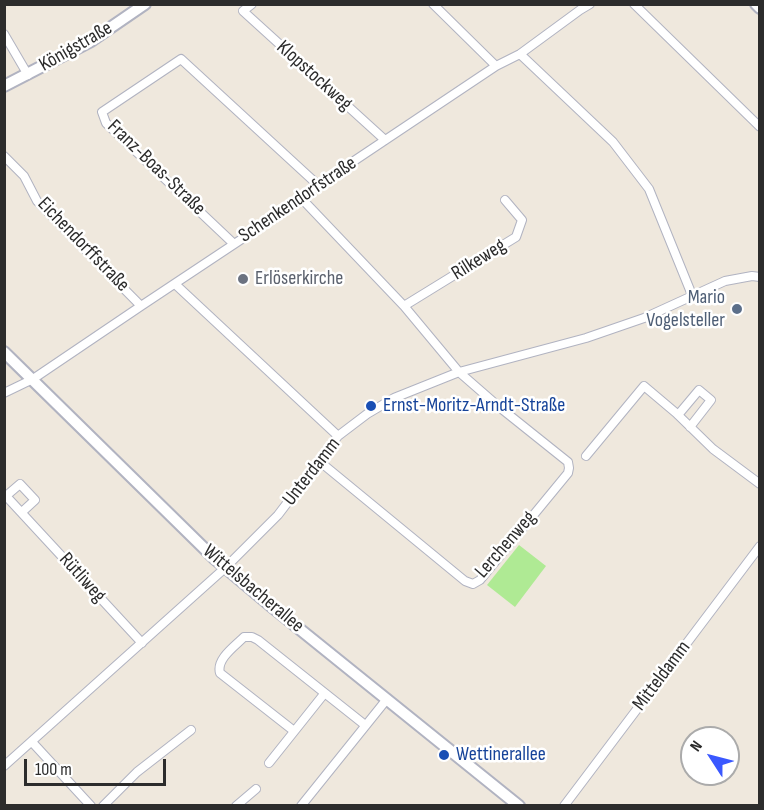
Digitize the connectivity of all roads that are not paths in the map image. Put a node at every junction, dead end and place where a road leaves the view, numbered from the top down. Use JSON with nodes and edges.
{"nodes":[{"id":1,"x":145,"y":4,"type":"edge"},
{"id":2,"x":252,"y":4,"type":"edge"},
{"id":3,"x":433,"y":4,"type":"edge"},
{"id":4,"x":590,"y":4,"type":"edge"},
{"id":5,"x":634,"y":4,"type":"edge"},
{"id":6,"x":756,"y":4,"type":"edge"},
{"id":7,"x":577,"y":7,"type":"edge"},
{"id":8,"x":759,"y":8,"type":"edge"},
{"id":9,"x":4,"y":34,"type":"edge"},
{"id":10,"x":520,"y":54,"type":"junction"},
{"id":11,"x":496,"y":66,"type":"junction"},
{"id":12,"x":28,"y":75,"type":"junction"},
{"id":13,"x":4,"y":86,"type":"edge"},
{"id":14,"x":759,"y":127,"type":"edge"},
{"id":15,"x":386,"y":141,"type":"junction"},
{"id":16,"x":4,"y":156,"type":"edge"},
{"id":17,"x":318,"y":185,"type":"junction"},
{"id":18,"x":302,"y":199,"type":"junction"},
{"id":19,"x":505,"y":200,"type":"dead end"},
{"id":20,"x":234,"y":244,"type":"junction"},
{"id":21,"x":759,"y":277,"type":"edge"},
{"id":22,"x":175,"y":284,"type":"junction"},
{"id":23,"x":692,"y":295,"type":"junction"},
{"id":24,"x":141,"y":306,"type":"junction"},
{"id":25,"x":404,"y":306,"type":"junction"},
{"id":26,"x":4,"y":352,"type":"edge"},
{"id":27,"x":459,"y":372,"type":"junction"},
{"id":28,"x":33,"y":380,"type":"junction"},
{"id":29,"x":4,"y":393,"type":"edge"},
{"id":30,"x":678,"y":415,"type":"junction"},
{"id":31,"x":690,"y":427,"type":"junction"},
{"id":32,"x":338,"y":436,"type":"junction"},
{"id":33,"x":586,"y":456,"type":"dead end"},
{"id":34,"x":319,"y":461,"type":"junction"},
{"id":35,"x":759,"y":484,"type":"edge"},
{"id":36,"x":22,"y":512,"type":"dead end"},
{"id":37,"x":759,"y":546,"type":"edge"},
{"id":38,"x":225,"y":568,"type":"junction"},
{"id":39,"x":142,"y":642,"type":"junction"},
{"id":40,"x":324,"y":694,"type":"junction"},
{"id":41,"x":387,"y":699,"type":"junction"},
{"id":42,"x":365,"y":725,"type":"junction"},
{"id":43,"x":191,"y":730,"type":"dead end"},
{"id":44,"x":294,"y":731,"type":"junction"},
{"id":45,"x":32,"y":742,"type":"junction"},
{"id":46,"x":269,"y":763,"type":"dead end"},
{"id":47,"x":4,"y":766,"type":"edge"},
{"id":48,"x":255,"y":789,"type":"dead end"},
{"id":49,"x":91,"y":806,"type":"edge"},
{"id":50,"x":103,"y":806,"type":"edge"},
{"id":51,"x":236,"y":806,"type":"edge"},
{"id":52,"x":301,"y":806,"type":"edge"},
{"id":53,"x":519,"y":806,"type":"edge"},
{"id":54,"x":564,"y":806,"type":"edge"}],
"edges":[{"from":1,"to":12,"type":"street","name":"Königstraße"},
{"from":2,"to":15,"type":"street","name":"Klopstockweg"},
{"from":3,"to":11,"type":"street"},
{"from":4,"to":7,"type":"street","name":"Schenkendorfstraße"},
{"from":5,"to":14,"type":"street"},
{"from":6,"to":8,"type":"street"},
{"from":7,"to":10,"type":"street","name":"Schenkendorfstraße"},
{"from":9,"to":12,"type":"street"},
{"from":10,"to":11,"type":"street","name":"Schenkendorfstraße"},
{"from":10,"to":23,"type":"street"},
{"from":11,"to":15,"type":"street","name":"Schenkendorfstraße"},
{"from":12,"to":13,"type":"street","name":"Königstraße"},
{"from":15,"to":17,"type":"street","name":"Schenkendorfstraße"},
{"from":16,"to":24,"type":"street","name":"Eichendorffstraße"},
{"from":17,"to":18,"type":"street","name":"Schenkendorfstraße"},
{"from":17,"to":20,"type":"street","name":"Franz-Boas-Straße"},
{"from":18,"to":20,"type":"street","name":"Schenkendorfstraße"},
{"from":18,"to":25,"type":"street"},
{"from":19,"to":25,"type":"street","name":"Rilkeweg"},
{"from":20,"to":22,"type":"street","name":"Schenkendorfstraße"},
{"from":21,"to":23,"type":"street","name":"Unterdamm"},
{"from":22,"to":24,"type":"street","name":"Schenkendorfstraße"},
{"from":22,"to":32,"type":"street"},
{"from":23,"to":27,"type":"street","name":"Unterdamm"},
{"from":24,"to":28,"type":"street","name":"Schenkendorfstraße"},
{"from":25,"to":27,"type":"street"},
{"from":26,"to":28,"type":"street","name":"Wittelsbacherallee"},
{"from":27,"to":32,"type":"street","name":"Unterdamm"},
{"from":27,"to":34,"type":"street","name":"Lerchenweg"},
{"from":28,"to":29,"type":"street","name":"Schenkendorfstraße"},
{"from":28,"to":38,"type":"street","name":"Wittelsbacherallee"},
{"from":30,"to":31,"type":"street"},
{"from":30,"to":31,"type":"street"},
{"from":30,"to":33,"type":"street"},
{"from":31,"to":35,"type":"street"},
{"from":32,"to":34,"type":"street","name":"Unterdamm"},
{"from":34,"to":38,"type":"street","name":"Unterdamm"},
{"from":36,"to":39,"type":"street","name":"Rütliweg"},
{"from":37,"to":54,"type":"street","name":"Mitteldamm"},
{"from":38,"to":39,"type":"street","name":"Unterdamm"},
{"from":38,"to":41,"type":"street","name":"Wittelsbacherallee"},
{"from":39,"to":45,"type":"street","name":"Unterdamm"},
{"from":40,"to":42,"type":"street"},
{"from":40,"to":44,"type":"street"},
{"from":40,"to":44,"type":"street"},
{"from":41,"to":42,"type":"street"},
{"from":41,"to":53,"type":"street","name":"Wittelsbacherallee"},
{"from":42,"to":52,"type":"street"},
{"from":43,"to":50,"type":"street"},
{"from":44,"to":46,"type":"street"},
{"from":45,"to":47,"type":"street","name":"Unterdamm"},
{"from":45,"to":49,"type":"street"},
{"from":48,"to":51,"type":"street"}]}
